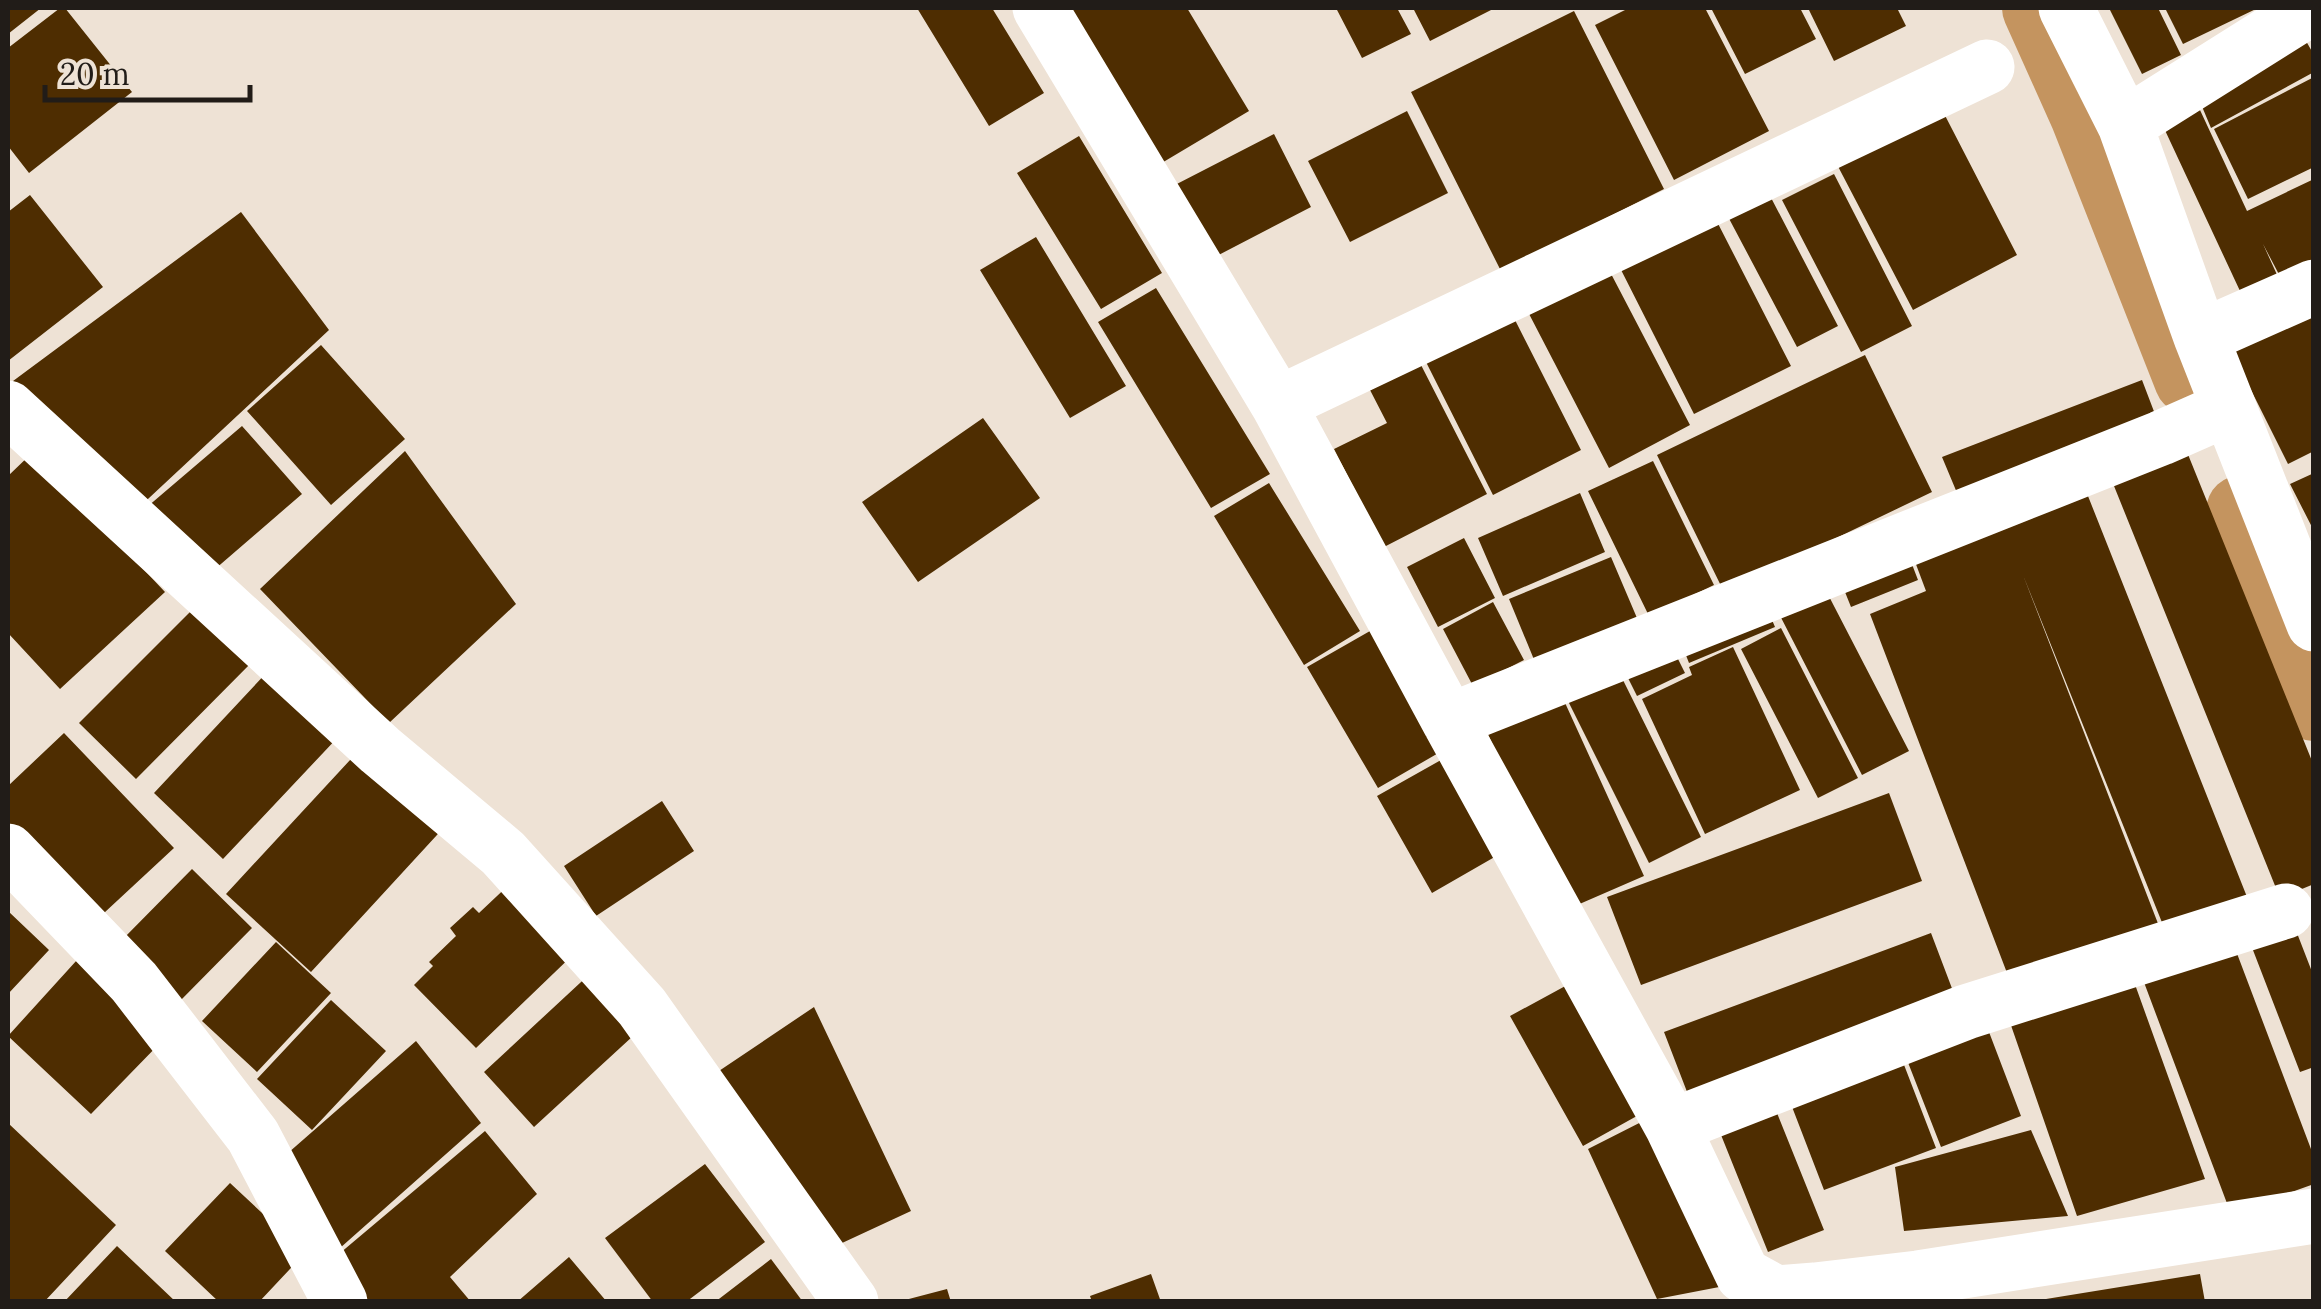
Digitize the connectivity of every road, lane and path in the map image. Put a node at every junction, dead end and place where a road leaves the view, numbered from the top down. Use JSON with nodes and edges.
{"nodes":[{"id":1,"x":1040,"y":8,"type":"edge"},
{"id":2,"x":2066,"y":8,"type":"edge"},
{"id":3,"x":2311,"y":8,"type":"edge"},
{"id":4,"x":1987,"y":66,"type":"dead end"},
{"id":5,"x":2125,"y":125,"type":"junction"},
{"id":6,"x":2314,"y":287,"type":"edge"},
{"id":7,"x":2201,"y":337,"type":"junction"},
{"id":8,"x":1278,"y":404,"type":"junction"},
{"id":9,"x":8,"y":408,"type":"edge"},
{"id":10,"x":2229,"y":408,"type":"junction"},
{"id":11,"x":2314,"y":624,"type":"edge"},
{"id":12,"x":1449,"y":721,"type":"junction"},
{"id":13,"x":8,"y":851,"type":"edge"},
{"id":14,"x":2286,"y":911,"type":"dead end"},
{"id":15,"x":1672,"y":1126,"type":"junction"},
{"id":16,"x":2314,"y":1216,"type":"edge"},
{"id":17,"x":1920,"y":1290,"type":"edge"},
{"id":18,"x":340,"y":1302,"type":"edge"},
{"id":19,"x":852,"y":1302,"type":"edge"}],
"edges":[{"from":1,"to":8,"type":"street"},
{"from":2,"to":5,"type":"street"},
{"from":3,"to":5,"type":"street"},
{"from":4,"to":8,"type":"street"},
{"from":5,"to":7,"type":"street"},
{"from":6,"to":7,"type":"street"},
{"from":7,"to":10,"type":"street"},
{"from":8,"to":12,"type":"street"},
{"from":9,"to":19,"type":"street"},
{"from":10,"to":11,"type":"street"},
{"from":10,"to":12,"type":"street"},
{"from":12,"to":15,"type":"street"},
{"from":13,"to":18,"type":"street"},
{"from":14,"to":15,"type":"street"},
{"from":15,"to":17,"type":"street"},
{"from":16,"to":17,"type":"street"}]}
